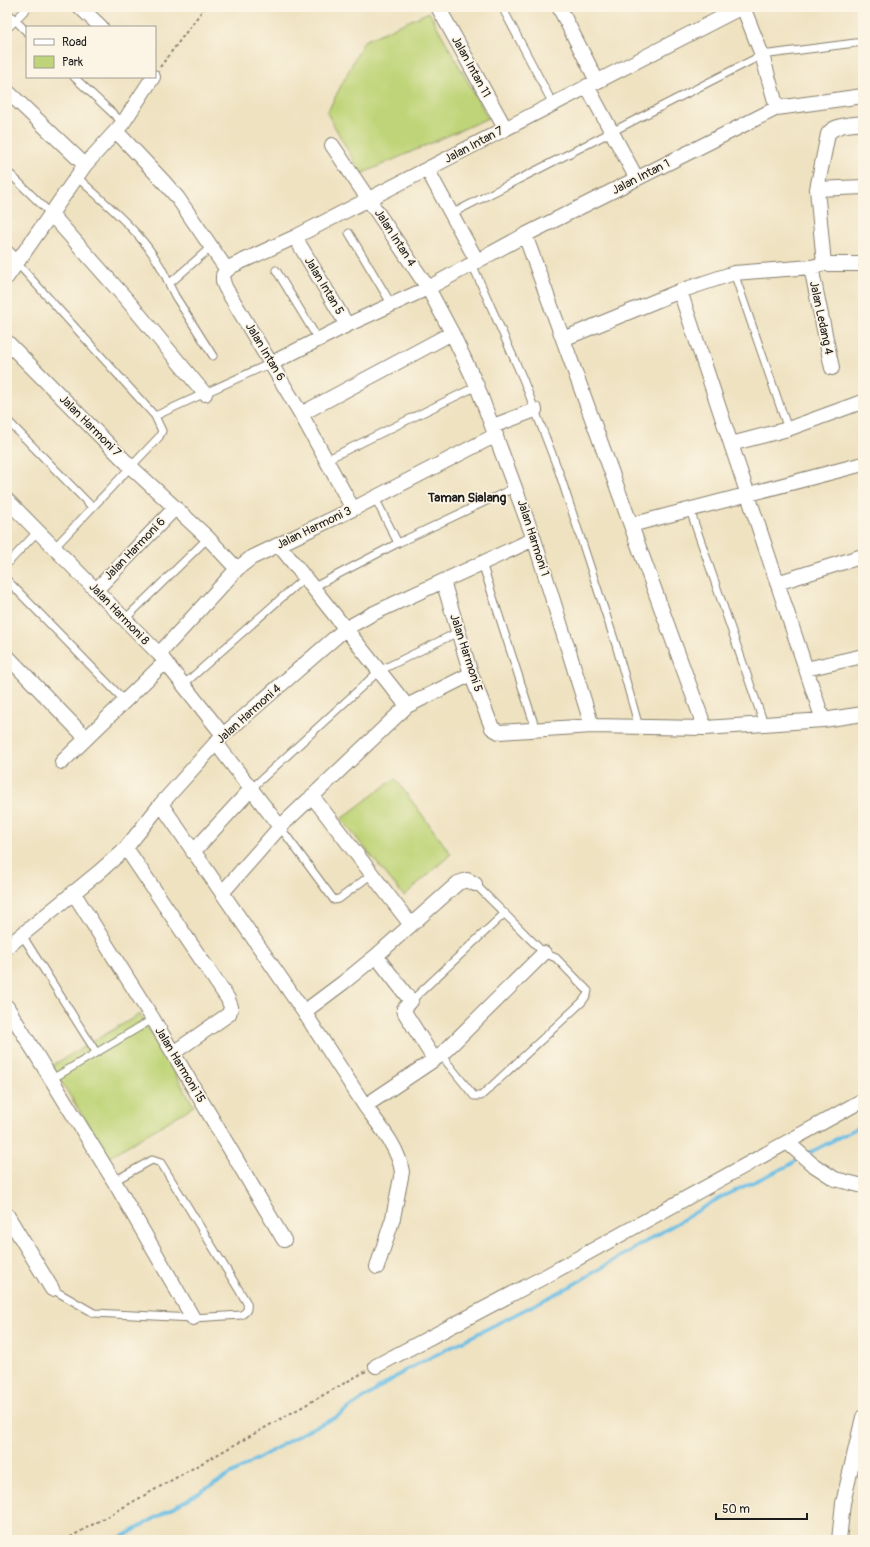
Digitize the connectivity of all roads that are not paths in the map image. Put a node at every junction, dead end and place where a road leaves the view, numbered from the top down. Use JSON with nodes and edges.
{"nodes":[{"id":1,"x":28,"y":7,"type":"edge"},
{"id":2,"x":80,"y":7,"type":"edge"},
{"id":3,"x":438,"y":7,"type":"edge"},
{"id":4,"x":502,"y":7,"type":"edge"},
{"id":5,"x":559,"y":7,"type":"edge"},
{"id":6,"x":742,"y":7,"type":"edge"},
{"id":7,"x":7,"y":12,"type":"edge"},
{"id":8,"x":15,"y":20,"type":"junction"},
{"id":9,"x":100,"y":26,"type":"edge"},
{"id":10,"x":7,"y":29,"type":"edge"},
{"id":11,"x":26,"y":31,"type":"edge"},
{"id":12,"x":863,"y":42,"type":"edge"},
{"id":13,"x":762,"y":56,"type":"junction"},
{"id":14,"x":75,"y":78,"type":"edge"},
{"id":15,"x":153,"y":78,"type":"edge"},
{"id":16,"x":592,"y":84,"type":"junction"},
{"id":17,"x":7,"y":91,"type":"edge"},
{"id":18,"x":863,"y":96,"type":"edge"},
{"id":19,"x":553,"y":104,"type":"junction"},
{"id":20,"x":777,"y":108,"type":"junction"},
{"id":21,"x":863,"y":123,"type":"edge"},
{"id":22,"x":119,"y":127,"type":"junction"},
{"id":23,"x":505,"y":128,"type":"junction"},
{"id":24,"x":612,"y":131,"type":"junction"},
{"id":25,"x":332,"y":145,"type":"dead end"},
{"id":26,"x":85,"y":165,"type":"junction"},
{"id":27,"x":428,"y":169,"type":"junction"},
{"id":28,"x":7,"y":171,"type":"edge"},
{"id":29,"x":77,"y":177,"type":"junction"},
{"id":30,"x":637,"y":179,"type":"junction"},
{"id":31,"x":863,"y":187,"type":"edge"},
{"id":32,"x":817,"y":189,"type":"junction"},
{"id":33,"x":369,"y":199,"type":"junction"},
{"id":34,"x":51,"y":214,"type":"junction"},
{"id":35,"x":451,"y":214,"type":"junction"},
{"id":36,"x":349,"y":233,"type":"dead end"},
{"id":37,"x":525,"y":235,"type":"junction"},
{"id":38,"x":295,"y":237,"type":"junction"},
{"id":39,"x":211,"y":247,"type":"junction"},
{"id":40,"x":10,"y":257,"type":"edge"},
{"id":41,"x":474,"y":262,"type":"junction"},
{"id":42,"x":863,"y":264,"type":"edge"},
{"id":43,"x":817,"y":266,"type":"junction"},
{"id":44,"x":227,"y":270,"type":"junction"},
{"id":45,"x":276,"y":270,"type":"dead end"},
{"id":46,"x":734,"y":273,"type":"junction"},
{"id":47,"x":7,"y":276,"type":"edge"},
{"id":48,"x":169,"y":284,"type":"junction"},
{"id":49,"x":428,"y":288,"type":"junction"},
{"id":50,"x":680,"y":291,"type":"junction"},
{"id":51,"x":392,"y":305,"type":"junction"},
{"id":52,"x":347,"y":325,"type":"junction"},
{"id":53,"x":452,"y":333,"type":"junction"},
{"id":54,"x":318,"y":339,"type":"junction"},
{"id":55,"x":563,"y":339,"type":"junction"},
{"id":56,"x":7,"y":342,"type":"edge"},
{"id":57,"x":213,"y":356,"type":"dead end"},
{"id":58,"x":272,"y":363,"type":"junction"},
{"id":59,"x":832,"y":368,"type":"dead end"},
{"id":60,"x":477,"y":386,"type":"junction"},
{"id":61,"x":206,"y":394,"type":"junction"},
{"id":62,"x":859,"y":402,"type":"dead end"},
{"id":63,"x":535,"y":410,"type":"junction"},
{"id":64,"x":301,"y":414,"type":"junction"},
{"id":65,"x":155,"y":416,"type":"junction"},
{"id":66,"x":7,"y":420,"type":"edge"},
{"id":67,"x":788,"y":429,"type":"junction"},
{"id":68,"x":495,"y":431,"type":"junction"},
{"id":69,"x":731,"y":444,"type":"junction"},
{"id":70,"x":326,"y":460,"type":"junction"},
{"id":71,"x":863,"y":464,"type":"edge"},
{"id":72,"x":131,"y":467,"type":"junction"},
{"id":73,"x":516,"y":487,"type":"junction"},
{"id":74,"x":748,"y":495,"type":"junction"},
{"id":75,"x":375,"y":498,"type":"junction"},
{"id":76,"x":7,"y":500,"type":"edge"},
{"id":77,"x":92,"y":508,"type":"junction"},
{"id":78,"x":175,"y":508,"type":"junction"},
{"id":79,"x":353,"y":509,"type":"junction"},
{"id":80,"x":690,"y":510,"type":"junction"},
{"id":81,"x":631,"y":525,"type":"junction"},
{"id":82,"x":38,"y":531,"type":"junction"},
{"id":83,"x":208,"y":538,"type":"junction"},
{"id":84,"x":534,"y":539,"type":"junction"},
{"id":85,"x":398,"y":543,"type":"junction"},
{"id":86,"x":279,"y":545,"type":"junction"},
{"id":87,"x":55,"y":547,"type":"junction"},
{"id":88,"x":863,"y":556,"type":"edge"},
{"id":89,"x":482,"y":563,"type":"junction"},
{"id":90,"x":7,"y":564,"type":"edge"},
{"id":91,"x":237,"y":569,"type":"junction"},
{"id":92,"x":7,"y":580,"type":"edge"},
{"id":93,"x":443,"y":581,"type":"junction"},
{"id":94,"x":308,"y":583,"type":"junction"},
{"id":95,"x":777,"y":583,"type":"junction"},
{"id":96,"x":96,"y":590,"type":"junction"},
{"id":97,"x":124,"y":620,"type":"junction"},
{"id":98,"x":345,"y":629,"type":"junction"},
{"id":99,"x":458,"y":632,"type":"junction"},
{"id":100,"x":7,"y":656,"type":"edge"},
{"id":101,"x":863,"y":656,"type":"edge"},
{"id":102,"x":162,"y":658,"type":"junction"},
{"id":103,"x":806,"y":669,"type":"junction"},
{"id":104,"x":379,"y":671,"type":"junction"},
{"id":105,"x":471,"y":674,"type":"junction"},
{"id":106,"x":183,"y":685,"type":"junction"},
{"id":107,"x":125,"y":701,"type":"junction"},
{"id":108,"x":407,"y":706,"type":"junction"},
{"id":109,"x":863,"y":714,"type":"edge"},
{"id":110,"x":823,"y":720,"type":"junction"},
{"id":111,"x":764,"y":724,"type":"junction"},
{"id":112,"x":592,"y":726,"type":"junction"},
{"id":113,"x":640,"y":727,"type":"junction"},
{"id":114,"x":705,"y":728,"type":"junction"},
{"id":115,"x":536,"y":730,"type":"junction"},
{"id":116,"x":86,"y":738,"type":"junction"},
{"id":117,"x":219,"y":739,"type":"junction"},
{"id":118,"x":62,"y":762,"type":"dead end"},
{"id":119,"x":252,"y":788,"type":"junction"},
{"id":120,"x":312,"y":796,"type":"junction"},
{"id":121,"x":161,"y":804,"type":"junction"},
{"id":122,"x":280,"y":827,"type":"junction"},
{"id":123,"x":126,"y":848,"type":"junction"},
{"id":124,"x":193,"y":852,"type":"junction"},
{"id":125,"x":372,"y":874,"type":"junction"},
{"id":126,"x":475,"y":884,"type":"joint"},
{"id":127,"x":73,"y":892,"type":"junction"},
{"id":128,"x":222,"y":893,"type":"junction"},
{"id":129,"x":505,"y":913,"type":"junction"},
{"id":130,"x":411,"y":925,"type":"junction"},
{"id":131,"x":22,"y":934,"type":"junction"},
{"id":132,"x":7,"y":947,"type":"edge"},
{"id":133,"x":544,"y":953,"type":"junction"},
{"id":134,"x":376,"y":956,"type":"junction"},
{"id":135,"x":411,"y":1001,"type":"junction"},
{"id":136,"x":7,"y":1007,"type":"edge"},
{"id":137,"x":304,"y":1012,"type":"junction"},
{"id":138,"x":153,"y":1019,"type":"junction"},
{"id":139,"x":96,"y":1052,"type":"junction"},
{"id":140,"x":173,"y":1053,"type":"junction"},
{"id":141,"x":437,"y":1057,"type":"junction"},
{"id":142,"x":52,"y":1079,"type":"junction"},
{"id":143,"x":863,"y":1100,"type":"edge"},
{"id":144,"x":365,"y":1106,"type":"junction"},
{"id":145,"x":788,"y":1143,"type":"junction"},
{"id":146,"x":114,"y":1181,"type":"junction"},
{"id":147,"x":863,"y":1186,"type":"edge"},
{"id":148,"x":7,"y":1215,"type":"edge"},
{"id":149,"x":284,"y":1240,"type":"dead end"},
{"id":150,"x":377,"y":1267,"type":"dead end"},
{"id":151,"x":52,"y":1289,"type":"joint"},
{"id":152,"x":193,"y":1318,"type":"junction"},
{"id":153,"x":376,"y":1366,"type":"road end"},
{"id":154,"x":863,"y":1417,"type":"edge"},
{"id":155,"x":838,"y":1540,"type":"edge"}],
"edges":[{"from":1,"to":8,"type":"lane"},
{"from":2,"to":9,"type":"street"},
{"from":3,"to":23,"type":"street","name":"Jalan Intan 11"},
{"from":4,"to":19,"type":"lane"},
{"from":5,"to":16,"type":"street"},
{"from":6,"to":13,"type":"street"},
{"from":6,"to":16,"type":"street","name":"Jalan Intan 7"},
{"from":7,"to":8,"type":"lane"},
{"from":8,"to":10,"type":"lane"},
{"from":8,"to":11,"type":"lane"},
{"from":12,"to":13,"type":"lane"},
{"from":13,"to":20,"type":"street"},
{"from":13,"to":24,"type":"lane"},
{"from":14,"to":22,"type":"lane"},
{"from":15,"to":22,"type":"street"},
{"from":16,"to":19,"type":"street","name":"Jalan Intan 7"},
{"from":16,"to":24,"type":"street"},
{"from":17,"to":26,"type":"street"},
{"from":18,"to":20,"type":"street","name":"Jalan Intan 1"},
{"from":19,"to":23,"type":"street","name":"Jalan Intan 7"},
{"from":20,"to":30,"type":"street","name":"Jalan Intan 1"},
{"from":21,"to":32,"type":"street","name":"Jalan Ledang 4"},
{"from":22,"to":26,"type":"street"},
{"from":22,"to":39,"type":"street"},
{"from":23,"to":27,"type":"street","name":"Jalan Intan 7"},
{"from":24,"to":30,"type":"street"},
{"from":24,"to":35,"type":"lane"},
{"from":25,"to":33,"type":"street","name":"Jalan Intan 4"},
{"from":26,"to":29,"type":"street"},
{"from":27,"to":33,"type":"street","name":"Jalan Intan 7"},
{"from":27,"to":35,"type":"street"},
{"from":28,"to":34,"type":"lane"},
{"from":29,"to":34,"type":"street"},
{"from":29,"to":48,"type":"lane"},
{"from":30,"to":37,"type":"street","name":"Jalan Intan 1"},
{"from":31,"to":32,"type":"street"},
{"from":32,"to":43,"type":"street","name":"Jalan Ledang 4"},
{"from":33,"to":38,"type":"street","name":"Jalan Intan 7"},
{"from":33,"to":49,"type":"street","name":"Jalan Intan 4"},
{"from":34,"to":40,"type":"street"},
{"from":34,"to":61,"type":"street"},
{"from":35,"to":41,"type":"street"},
{"from":36,"to":51,"type":"lane"},
{"from":37,"to":41,"type":"street","name":"Jalan Intan 1"},
{"from":37,"to":55,"type":"street"},
{"from":38,"to":44,"type":"street","name":"Jalan Intan 7"},
{"from":38,"to":52,"type":"street","name":"Jalan Intan 5"},
{"from":39,"to":44,"type":"street"},
{"from":39,"to":48,"type":"lane"},
{"from":40,"to":47,"type":"street"},
{"from":40,"to":65,"type":"lane"},
{"from":41,"to":49,"type":"street","name":"Jalan Intan 1"},
{"from":41,"to":63,"type":"lane"},
{"from":42,"to":43,"type":"street"},
{"from":43,"to":46,"type":"street"},
{"from":43,"to":59,"type":"street","name":"Jalan Ledang 4"},
{"from":44,"to":58,"type":"street","name":"Jalan Intan 6"},
{"from":45,"to":54,"type":"lane"},
{"from":46,"to":50,"type":"street"},
{"from":46,"to":67,"type":"lane"},
{"from":48,"to":57,"type":"lane"},
{"from":49,"to":51,"type":"street","name":"Jalan Intan 1"},
{"from":49,"to":53,"type":"street","name":"Jalan Intan 4"},
{"from":50,"to":55,"type":"street"},
{"from":50,"to":69,"type":"street"},
{"from":51,"to":52,"type":"street","name":"Jalan Intan 1"},
{"from":52,"to":54,"type":"street","name":"Jalan Intan 5"},
{"from":53,"to":60,"type":"street","name":"Jalan Harmoni 1"},
{"from":53,"to":64,"type":"street"},
{"from":54,"to":58,"type":"street","name":"Jalan Intan 5"},
{"from":55,"to":81,"type":"street"},
{"from":56,"to":72,"type":"street","name":"Jalan Harmoni 7"},
{"from":58,"to":61,"type":"lane"},
{"from":58,"to":64,"type":"street","name":"Jalan Intan 6"},
{"from":60,"to":68,"type":"street","name":"Jalan Harmoni 1"},
{"from":60,"to":70,"type":"lane"},
{"from":61,"to":65,"type":"lane"},
{"from":62,"to":67,"type":"street"},
{"from":63,"to":68,"type":"street","name":"Jalan Harmoni 3"},
{"from":63,"to":113,"type":"lane"},
{"from":64,"to":70,"type":"street","name":"Jalan Intan 6"},
{"from":65,"to":72,"type":"lane"},
{"from":66,"to":77,"type":"lane"},
{"from":67,"to":69,"type":"street"},
{"from":68,"to":73,"type":"street","name":"Jalan Harmoni 1"},
{"from":68,"to":75,"type":"street","name":"Jalan Harmoni 3"},
{"from":69,"to":74,"type":"street"},
{"from":70,"to":79,"type":"street","name":"Jalan Intan 6"},
{"from":71,"to":74,"type":"street"},
{"from":72,"to":77,"type":"lane"},
{"from":72,"to":78,"type":"street","name":"Jalan Harmoni 7"},
{"from":73,"to":84,"type":"street","name":"Jalan Harmoni 1"},
{"from":73,"to":85,"type":"lane"},
{"from":74,"to":80,"type":"street"},
{"from":74,"to":95,"type":"street"},
{"from":75,"to":79,"type":"street","name":"Jalan Harmoni 3"},
{"from":75,"to":85,"type":"lane"},
{"from":76,"to":82,"type":"street","name":"Jalan Harmoni 8"},
{"from":77,"to":87,"type":"lane"},
{"from":78,"to":83,"type":"street","name":"Jalan Harmoni 7"},
{"from":78,"to":96,"type":"street","name":"Jalan Harmoni 6"},
{"from":79,"to":86,"type":"street","name":"Jalan Harmoni 3"},
{"from":80,"to":81,"type":"street"},
{"from":80,"to":111,"type":"lane"},
{"from":81,"to":114,"type":"street"},
{"from":82,"to":87,"type":"street","name":"Jalan Harmoni 8"},
{"from":82,"to":90,"type":"lane"},
{"from":83,"to":91,"type":"street","name":"Jalan Harmoni 7"},
{"from":83,"to":97,"type":"lane"},
{"from":84,"to":89,"type":"street","name":"Jalan Harmoni 4"},
{"from":84,"to":112,"type":"street","name":"Jalan Harmoni 1"},
{"from":85,"to":94,"type":"lane"},
{"from":86,"to":91,"type":"street","name":"Jalan Harmoni 3"},
{"from":86,"to":94,"type":"street"},
{"from":87,"to":96,"type":"street","name":"Jalan Harmoni 8"},
{"from":88,"to":95,"type":"street"},
{"from":89,"to":93,"type":"street","name":"Jalan Harmoni 4"},
{"from":89,"to":115,"type":"lane"},
{"from":91,"to":102,"type":"street","name":"Jalan Harmoni 3"},
{"from":92,"to":107,"type":"lane"},
{"from":93,"to":98,"type":"street","name":"Jalan Harmoni 4"},
{"from":93,"to":99,"type":"street","name":"Jalan Harmoni 5"},
{"from":94,"to":98,"type":"street"},
{"from":94,"to":106,"type":"lane"},
{"from":95,"to":103,"type":"street"},
{"from":96,"to":97,"type":"street","name":"Jalan Harmoni 8"},
{"from":97,"to":102,"type":"street","name":"Jalan Harmoni 8"},
{"from":98,"to":104,"type":"street"},
{"from":98,"to":117,"type":"street","name":"Jalan Harmoni 4"},
{"from":99,"to":104,"type":"lane"},
{"from":99,"to":105,"type":"street","name":"Jalan Harmoni 5"},
{"from":100,"to":116,"type":"street"},
{"from":101,"to":103,"type":"street"},
{"from":102,"to":106,"type":"street","name":"Jalan Harmoni 8"},
{"from":102,"to":107,"type":"street","name":"Jalan Harmoni 3"},
{"from":103,"to":110,"type":"street"},
{"from":104,"to":108,"type":"street"},
{"from":104,"to":119,"type":"lane"},
{"from":105,"to":108,"type":"street"},
{"from":105,"to":115,"type":"street","name":"Jalan Harmoni 5"},
{"from":106,"to":117,"type":"street","name":"Jalan Harmoni 8"},
{"from":107,"to":116,"type":"street","name":"Jalan Harmoni 3"},
{"from":108,"to":120,"type":"street"},
{"from":109,"to":110,"type":"street"},
{"from":110,"to":111,"type":"street"},
{"from":111,"to":114,"type":"street"},
{"from":112,"to":113,"type":"street"},
{"from":112,"to":115,"type":"street"},
{"from":113,"to":114,"type":"street"},
{"from":116,"to":118,"type":"street","name":"Jalan Harmoni 3"},
{"from":117,"to":119,"type":"street","name":"Jalan Harmoni 8"},
{"from":117,"to":121,"type":"street","name":"Jalan Harmoni 4"},
{"from":119,"to":122,"type":"street","name":"Jalan Harmoni 8"},
{"from":119,"to":124,"type":"street"},
{"from":120,"to":122,"type":"street"},
{"from":120,"to":125,"type":"street"},
{"from":121,"to":123,"type":"street","name":"Jalan Harmoni 4"},
{"from":121,"to":124,"type":"street"},
{"from":122,"to":125,"type":"lane"},
{"from":122,"to":128,"type":"street"},
{"from":123,"to":127,"type":"street","name":"Jalan Harmoni 4"},
{"from":123,"to":140,"type":"street"},
{"from":124,"to":128,"type":"street"},
{"from":125,"to":130,"type":"street"},
{"from":126,"to":129,"type":"lane"},
{"from":126,"to":130,"type":"street"},
{"from":127,"to":131,"type":"street","name":"Jalan Harmoni 4"},
{"from":127,"to":138,"type":"street","name":"Jalan Harmoni 15"},
{"from":128,"to":137,"type":"street"},
{"from":129,"to":133,"type":"lane"},
{"from":129,"to":135,"type":"lane"},
{"from":130,"to":134,"type":"street"},
{"from":131,"to":132,"type":"street","name":"Jalan Harmoni 4"},
{"from":131,"to":139,"type":"lane"},
{"from":133,"to":141,"type":"street"},
{"from":133,"to":141,"type":"lane"},
{"from":134,"to":135,"type":"street"},
{"from":134,"to":137,"type":"street"},
{"from":135,"to":141,"type":"street"},
{"from":136,"to":142,"type":"street"},
{"from":137,"to":144,"type":"street"},
{"from":138,"to":139,"type":"lane"},
{"from":138,"to":140,"type":"street","name":"Jalan Harmoni 15"},
{"from":139,"to":142,"type":"lane"},
{"from":140,"to":149,"type":"street","name":"Jalan Harmoni 15"},
{"from":141,"to":144,"type":"street"},
{"from":142,"to":146,"type":"street"},
{"from":143,"to":145,"type":"street"},
{"from":144,"to":150,"type":"street"},
{"from":145,"to":147,"type":"street"},
{"from":145,"to":153,"type":"street"},
{"from":146,"to":152,"type":"street"},
{"from":146,"to":152,"type":"lane"},
{"from":148,"to":151,"type":"street"},
{"from":151,"to":152,"type":"lane"},
{"from":154,"to":155,"type":"street"}]}
